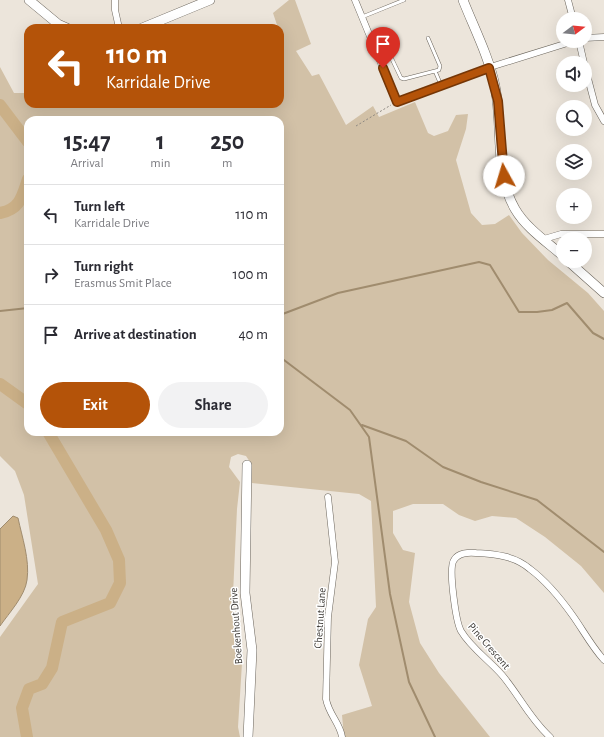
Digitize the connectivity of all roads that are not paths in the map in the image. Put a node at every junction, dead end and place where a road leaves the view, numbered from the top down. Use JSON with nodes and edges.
{"nodes":[{"id":1,"x":29,"y":0,"type":"edge"},
{"id":2,"x":115,"y":0,"type":"edge"},
{"id":3,"x":210,"y":0,"type":"edge"},
{"id":4,"x":354,"y":0,"type":"edge"},
{"id":5,"x":404,"y":0,"type":"edge"},
{"id":6,"x":464,"y":0,"type":"edge"},
{"id":7,"x":568,"y":0,"type":"edge"},
{"id":8,"x":571,"y":12,"type":"edge"},
{"id":9,"x":362,"y":17,"type":"junction"},
{"id":10,"x":58,"y":24,"type":"edge"},
{"id":11,"x":119,"y":24,"type":"edge"},
{"id":12,"x":152,"y":24,"type":"edge"},
{"id":13,"x":604,"y":37,"type":"edge"},
{"id":14,"x":428,"y":38,"type":"dead end"},
{"id":15,"x":592,"y":38,"type":"edge"},
{"id":16,"x":556,"y":47,"type":"edge"},
{"id":17,"x":378,"y":56,"type":"junction"},
{"id":18,"x":489,"y":68,"type":"junction"},
{"id":19,"x":435,"y":71,"type":"junction"},
{"id":20,"x":441,"y":85,"type":"junction"},
{"id":21,"x":592,"y":92,"type":"edge"},
{"id":22,"x":604,"y":121,"type":"edge"},
{"id":23,"x":604,"y":234,"type":"edge"},
{"id":24,"x":544,"y":239,"type":"junction"},
{"id":25,"x":556,"y":250,"type":"edge"},
{"id":26,"x":576,"y":268,"type":"edge"},
{"id":27,"x":604,"y":294,"type":"edge"},
{"id":28,"x":248,"y":465,"type":"dead end"},
{"id":29,"x":328,"y":497,"type":"dead end"},
{"id":30,"x":604,"y":660,"type":"edge"},
{"id":31,"x":248,"y":737,"type":"edge"},
{"id":32,"x":342,"y":737,"type":"edge"},
{"id":33,"x":550,"y":737,"type":"edge"}],
"edges":[{"from":1,"to":10,"type":"street"},
{"from":2,"to":11,"type":"street"},
{"from":3,"to":12,"type":"street"},
{"from":4,"to":9,"type":"street"},
{"from":5,"to":9,"type":"lane"},
{"from":6,"to":18,"type":"street"},
{"from":7,"to":8,"type":"street"},
{"from":9,"to":17,"type":"street"},
{"from":13,"to":15,"type":"street"},
{"from":14,"to":19,"type":"lane"},
{"from":16,"to":18,"type":"street"},
{"from":17,"to":19,"type":"lane"},
{"from":17,"to":20,"type":"street"},
{"from":18,"to":20,"type":"street"},
{"from":18,"to":24,"type":"street"},
{"from":19,"to":20,"type":"lane"},
{"from":21,"to":22,"type":"street"},
{"from":23,"to":24,"type":"street"},
{"from":24,"to":25,"type":"street"},
{"from":26,"to":27,"type":"street"},
{"from":28,"to":31,"type":"street","name":"Boekenhout Drive"},
{"from":29,"to":32,"type":"street","name":"Chestnut Lane"},
{"from":30,"to":33,"type":"street","name":"Pine Crescent"}]}
